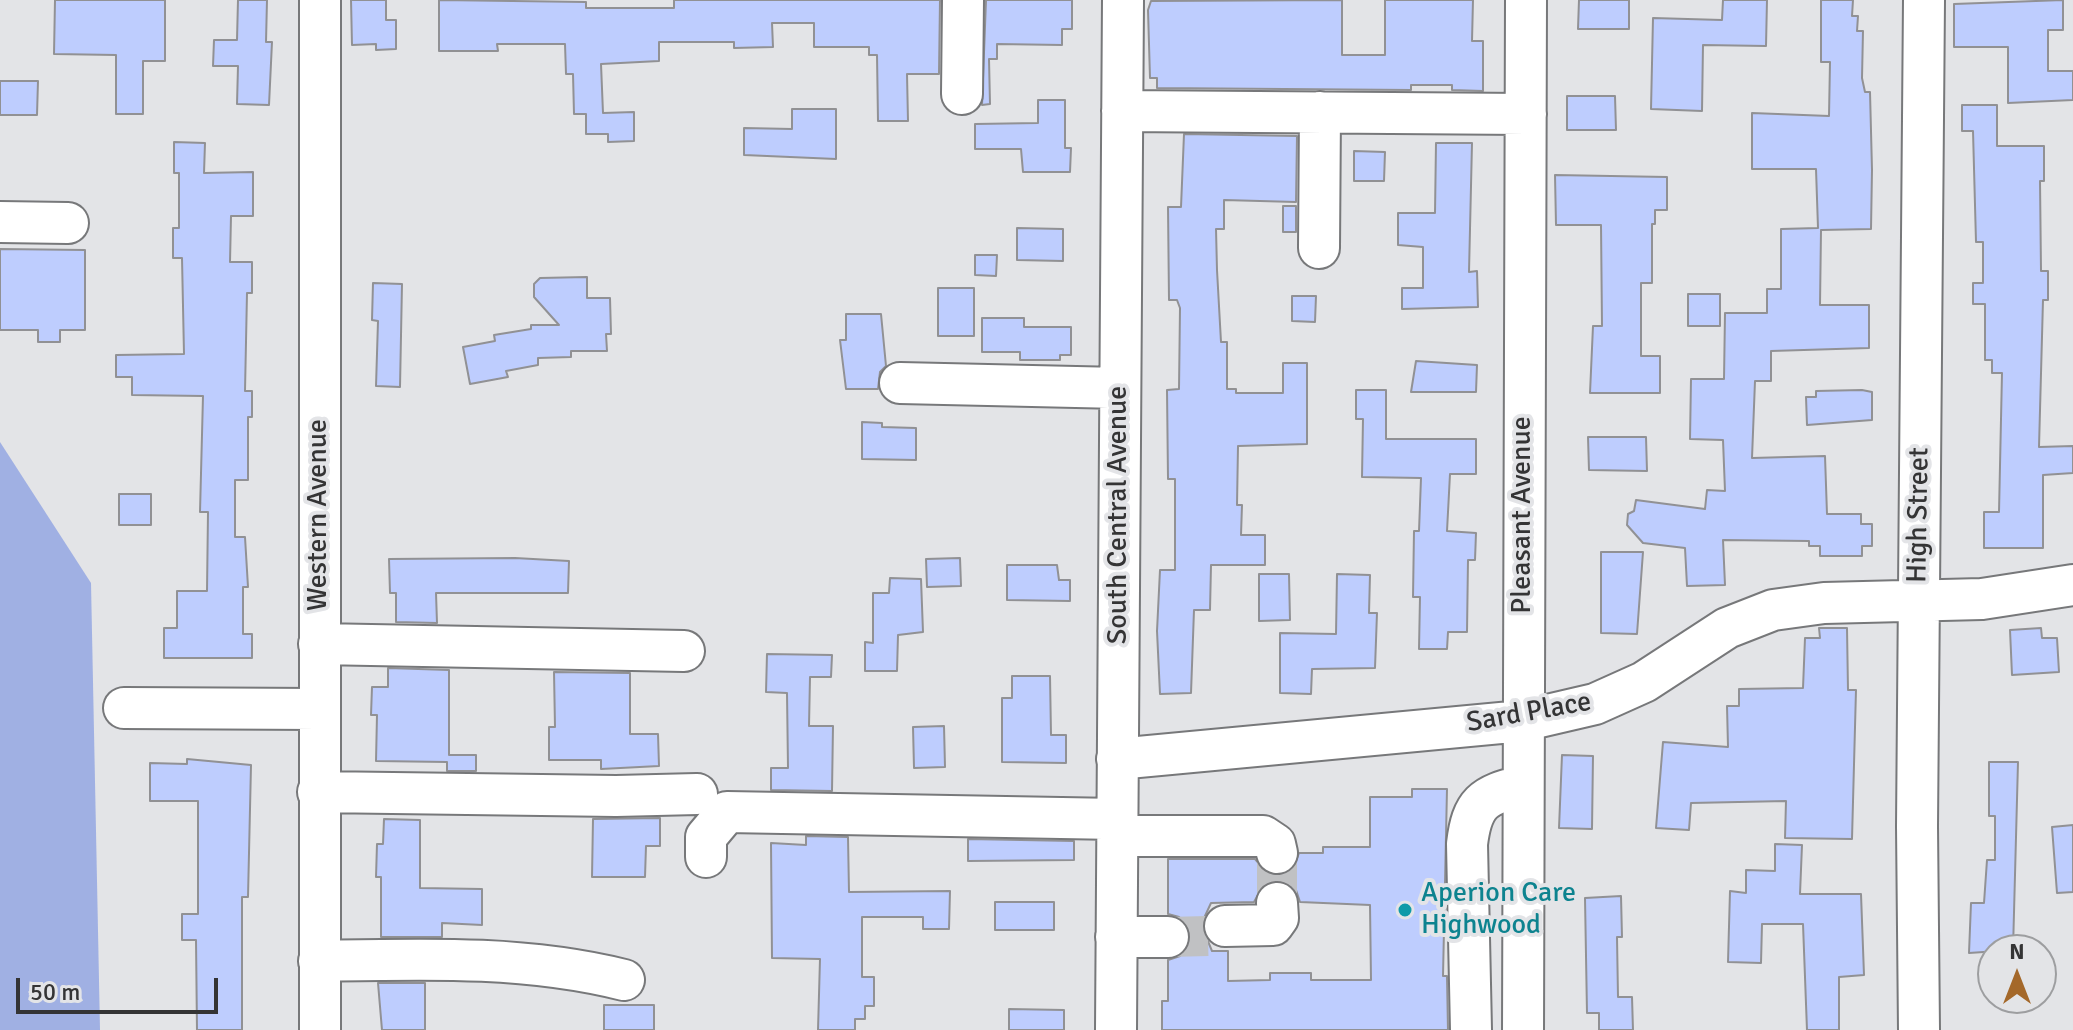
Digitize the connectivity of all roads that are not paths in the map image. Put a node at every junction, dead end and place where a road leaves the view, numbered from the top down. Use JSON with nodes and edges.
{"nodes":[{"id":1,"x":320,"y":0,"type":"edge"},
{"id":2,"x":963,"y":0,"type":"edge"},
{"id":3,"x":1123,"y":0,"type":"edge"},
{"id":4,"x":1526,"y":0,"type":"edge"},
{"id":5,"x":1924,"y":0,"type":"edge"},
{"id":6,"x":962,"y":94,"type":"dead end"},
{"id":7,"x":1122,"y":111,"type":"junction"},
{"id":8,"x":1320,"y":112,"type":"junction"},
{"id":9,"x":1526,"y":114,"type":"junction"},
{"id":10,"x":0,"y":222,"type":"edge"},
{"id":11,"x":68,"y":223,"type":"dead end"},
{"id":12,"x":1319,"y":248,"type":"dead end"},
{"id":13,"x":900,"y":383,"type":"dead end"},
{"id":14,"x":1120,"y":388,"type":"junction"},
{"id":15,"x":2073,"y":585,"type":"edge"},
{"id":16,"x":1918,"y":603,"type":"junction"},
{"id":17,"x":319,"y":644,"type":"junction"},
{"id":18,"x":684,"y":651,"type":"dead end"},
{"id":19,"x":124,"y":708,"type":"dead end"},
{"id":20,"x":318,"y":709,"type":"junction"},
{"id":21,"x":1522,"y":721,"type":"junction"},
{"id":22,"x":1117,"y":759,"type":"junction"},
{"id":23,"x":1522,"y":786,"type":"junction"},
{"id":24,"x":318,"y":792,"type":"junction"},
{"id":25,"x":697,"y":794,"type":"dead end"},
{"id":26,"x":1117,"y":827,"type":"junction"},
{"id":27,"x":1277,"y":853,"type":"dead end"},
{"id":28,"x":706,"y":857,"type":"dead end"},
{"id":29,"x":1277,"y":903,"type":"tunnel mouth"},
{"id":30,"x":1117,"y":926,"type":"junction"},
{"id":31,"x":1168,"y":926,"type":"tunnel mouth"},
{"id":32,"x":1216,"y":926,"type":"tunnel mouth"},
{"id":33,"x":319,"y":961,"type":"junction"},
{"id":34,"x":624,"y":980,"type":"dead end"},
{"id":35,"x":320,"y":1030,"type":"edge"},
{"id":36,"x":1116,"y":1030,"type":"edge"},
{"id":37,"x":1471,"y":1030,"type":"edge"},
{"id":38,"x":1523,"y":1030,"type":"edge"},
{"id":39,"x":1919,"y":1030,"type":"edge"}],
"edges":[{"from":1,"to":17,"type":"street","name":"Western Avenue"},
{"from":2,"to":6,"type":"street"},
{"from":3,"to":7,"type":"street","name":"South Central Avenue"},
{"from":4,"to":9,"type":"street","name":"Pleasant Avenue"},
{"from":5,"to":16,"type":"street","name":"High Street"},
{"from":7,"to":8,"type":"street"},
{"from":7,"to":14,"type":"street","name":"South Central Avenue"},
{"from":8,"to":9,"type":"street"},
{"from":8,"to":12,"type":"street"},
{"from":9,"to":21,"type":"street","name":"Pleasant Avenue"},
{"from":10,"to":11,"type":"street"},
{"from":13,"to":14,"type":"street"},
{"from":14,"to":22,"type":"street","name":"South Central Avenue"},
{"from":15,"to":16,"type":"street","name":"Sard Place"},
{"from":16,"to":21,"type":"street","name":"Sard Place"},
{"from":16,"to":39,"type":"street","name":"High Street"},
{"from":17,"to":18,"type":"street"},
{"from":17,"to":20,"type":"street","name":"Western Avenue"},
{"from":19,"to":20,"type":"street"},
{"from":20,"to":24,"type":"street","name":"Western Avenue"},
{"from":21,"to":22,"type":"street","name":"Sard Place"},
{"from":21,"to":23,"type":"street","name":"Pleasant Avenue"},
{"from":22,"to":26,"type":"street","name":"South Central Avenue"},
{"from":23,"to":37,"type":"street"},
{"from":23,"to":38,"type":"street","name":"Pleasant Avenue"},
{"from":24,"to":25,"type":"street"},
{"from":24,"to":33,"type":"street","name":"Western Avenue"},
{"from":26,"to":27,"type":"street"},
{"from":26,"to":28,"type":"street"},
{"from":26,"to":30,"type":"street","name":"South Central Avenue"},
{"from":29,"to":32,"type":"street"},
{"from":30,"to":31,"type":"street"},
{"from":30,"to":36,"type":"street","name":"South Central Avenue"},
{"from":33,"to":34,"type":"street"},
{"from":33,"to":35,"type":"street","name":"Western Avenue"}]}
